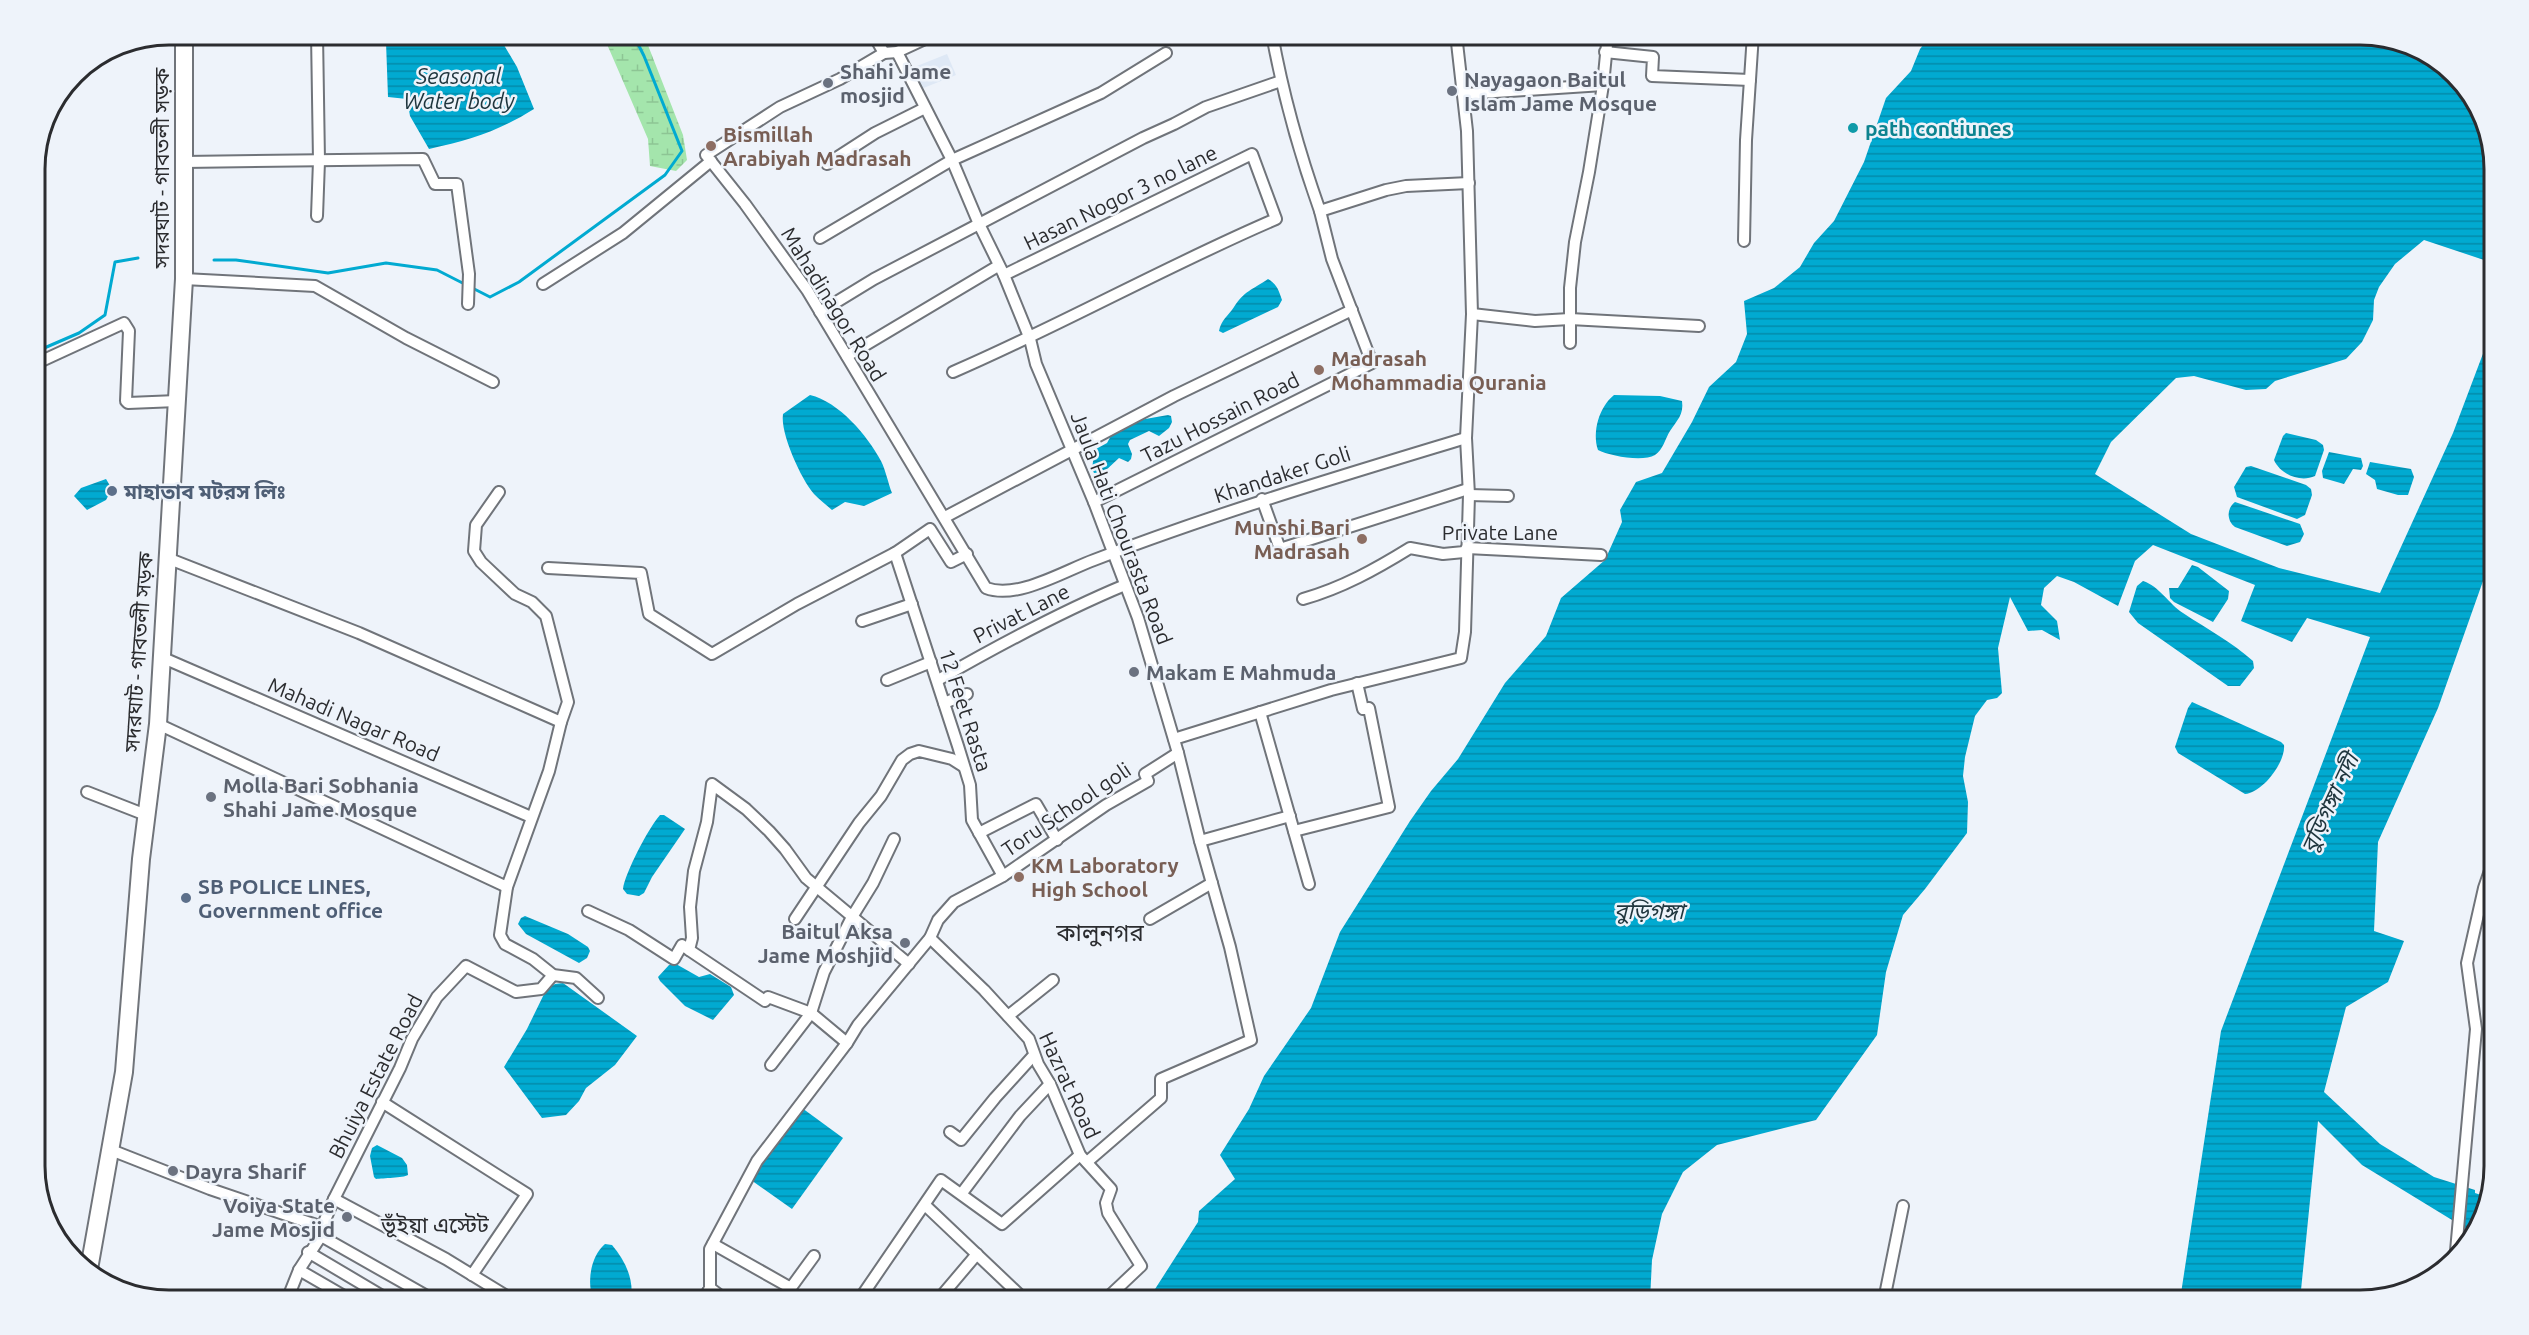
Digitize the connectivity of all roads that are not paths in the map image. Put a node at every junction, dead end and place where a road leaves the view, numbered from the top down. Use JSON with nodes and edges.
{"nodes":[{"id":1,"x":184,"y":45,"type":"edge"},
{"id":2,"x":317,"y":45,"type":"edge"},
{"id":3,"x":879,"y":45,"type":"edge"},
{"id":4,"x":912,"y":45,"type":"edge"},
{"id":5,"x":1274,"y":45,"type":"edge"},
{"id":6,"x":1457,"y":45,"type":"edge"},
{"id":7,"x":1606,"y":45,"type":"edge"},
{"id":8,"x":1752,"y":45,"type":"edge"},
{"id":9,"x":1605,"y":51,"type":"junction"},
{"id":10,"x":897,"y":52,"type":"junction"},
{"id":11,"x":884,"y":53,"type":"junction"},
{"id":12,"x":1166,"y":53,"type":"dead end"},
{"id":13,"x":1750,"y":80,"type":"junction"},
{"id":14,"x":1281,"y":81,"type":"junction"},
{"id":15,"x":1603,"y":85,"type":"junction"},
{"id":16,"x":1464,"y":94,"type":"junction"},
{"id":17,"x":925,"y":108,"type":"junction"},
{"id":18,"x":708,"y":158,"type":"junction"},
{"id":19,"x":952,"y":160,"type":"junction"},
{"id":20,"x":319,"y":161,"type":"junction"},
{"id":21,"x":184,"y":162,"type":"junction"},
{"id":22,"x":827,"y":164,"type":"dead end"},
{"id":23,"x":1469,"y":183,"type":"junction"},
{"id":24,"x":1320,"y":211,"type":"junction"},
{"id":25,"x":317,"y":216,"type":"dead end"},
{"id":26,"x":979,"y":224,"type":"junction"},
{"id":27,"x":820,"y":238,"type":"dead end"},
{"id":28,"x":1744,"y":242,"type":"dead end"},
{"id":29,"x":1001,"y":270,"type":"junction"},
{"id":30,"x":184,"y":279,"type":"junction"},
{"id":31,"x":543,"y":284,"type":"dead end"},
{"id":32,"x":469,"y":299,"type":"dead end"},
{"id":33,"x":1352,"y":310,"type":"junction"},
{"id":34,"x":820,"y":312,"type":"junction"},
{"id":35,"x":1472,"y":314,"type":"junction"},
{"id":36,"x":1570,"y":319,"type":"junction"},
{"id":37,"x":1699,"y":326,"type":"dead end"},
{"id":38,"x":1030,"y":339,"type":"junction"},
{"id":39,"x":1570,"y":344,"type":"dead end"},
{"id":40,"x":847,"y":356,"type":"junction"},
{"id":41,"x":45,"y":361,"type":"edge"},
{"id":42,"x":953,"y":372,"type":"dead end"},
{"id":43,"x":493,"y":382,"type":"dead end"},
{"id":44,"x":177,"y":401,"type":"junction"},
{"id":45,"x":1466,"y":438,"type":"junction"},
{"id":46,"x":1072,"y":449,"type":"junction"},
{"id":47,"x":499,"y":492,"type":"dead end"},
{"id":48,"x":1468,"y":492,"type":"junction"},
{"id":49,"x":1508,"y":496,"type":"dead end"},
{"id":50,"x":1262,"y":499,"type":"junction"},
{"id":51,"x":1094,"y":502,"type":"junction"},
{"id":52,"x":945,"y":517,"type":"junction"},
{"id":53,"x":1467,"y":548,"type":"junction"},
{"id":54,"x":895,"y":552,"type":"junction"},
{"id":55,"x":1112,"y":553,"type":"junction"},
{"id":56,"x":967,"y":554,"type":"junction"},
{"id":57,"x":1601,"y":555,"type":"dead end"},
{"id":58,"x":167,"y":558,"type":"junction"},
{"id":59,"x":548,"y":568,"type":"dead end"},
{"id":60,"x":981,"y":579,"type":"joint"},
{"id":61,"x":1125,"y":585,"type":"junction"},
{"id":62,"x":1303,"y":598,"type":"dead end"},
{"id":63,"x":912,"y":604,"type":"junction"},
{"id":64,"x":862,"y":621,"type":"dead end"},
{"id":65,"x":161,"y":657,"type":"junction"},
{"id":66,"x":931,"y":662,"type":"junction"},
{"id":67,"x":887,"y":680,"type":"dead end"},
{"id":68,"x":938,"y":680,"type":"junction"},
{"id":69,"x":1358,"y":683,"type":"junction"},
{"id":70,"x":967,"y":694,"type":"dead end"},
{"id":71,"x":944,"y":703,"type":"junction"},
{"id":72,"x":1260,"y":712,"type":"junction"},
{"id":73,"x":561,"y":722,"type":"junction"},
{"id":74,"x":158,"y":724,"type":"junction"},
{"id":75,"x":1174,"y":739,"type":"junction"},
{"id":76,"x":1178,"y":753,"type":"junction"},
{"id":77,"x":963,"y":766,"type":"junction"},
{"id":78,"x":87,"y":792,"type":"dead end"},
{"id":79,"x":146,"y":815,"type":"junction"},
{"id":80,"x":1290,"y":816,"type":"junction"},
{"id":81,"x":531,"y":817,"type":"junction"},
{"id":82,"x":1294,"y":831,"type":"junction"},
{"id":83,"x":979,"y":833,"type":"junction"},
{"id":84,"x":894,"y":839,"type":"dead end"},
{"id":85,"x":1057,"y":840,"type":"junction"},
{"id":86,"x":1200,"y":842,"type":"junction"},
{"id":87,"x":1003,"y":876,"type":"junction"},
{"id":88,"x":1212,"y":883,"type":"junction"},
{"id":89,"x":1309,"y":884,"type":"dead end"},
{"id":90,"x":507,"y":887,"type":"junction"},
{"id":91,"x":816,"y":887,"type":"junction"},
{"id":92,"x":2484,"y":888,"type":"edge"},
{"id":93,"x":588,"y":911,"type":"dead end"},
{"id":94,"x":852,"y":917,"type":"junction"},
{"id":95,"x":795,"y":919,"type":"dead end"},
{"id":96,"x":1150,"y":919,"type":"dead end"},
{"id":97,"x":930,"y":938,"type":"junction"},
{"id":98,"x":689,"y":950,"type":"junction"},
{"id":99,"x":909,"y":964,"type":"junction"},
{"id":100,"x":553,"y":975,"type":"junction"},
{"id":101,"x":1053,"y":980,"type":"dead end"},
{"id":102,"x":598,"y":998,"type":"dead end"},
{"id":103,"x":811,"y":1013,"type":"junction"},
{"id":104,"x":1008,"y":1016,"type":"junction"},
{"id":105,"x":847,"y":1043,"type":"junction"},
{"id":106,"x":1034,"y":1055,"type":"junction"},
{"id":107,"x":771,"y":1065,"type":"dead end"},
{"id":108,"x":1050,"y":1084,"type":"junction"},
{"id":109,"x":382,"y":1102,"type":"junction"},
{"id":110,"x":950,"y":1132,"type":"dead end"},
{"id":111,"x":111,"y":1150,"type":"junction"},
{"id":112,"x":1084,"y":1158,"type":"junction"},
{"id":113,"x":962,"y":1193,"type":"junction"},
{"id":114,"x":334,"y":1199,"type":"junction"},
{"id":115,"x":925,"y":1205,"type":"junction"},
{"id":116,"x":1903,"y":1206,"type":"dead end"},
{"id":117,"x":321,"y":1231,"type":"junction"},
{"id":118,"x":2457,"y":1243,"type":"edge"},
{"id":119,"x":713,"y":1244,"type":"junction"},
{"id":120,"x":308,"y":1252,"type":"junction"},
{"id":121,"x":977,"y":1254,"type":"junction"},
{"id":122,"x":814,"y":1256,"type":"dead end"},
{"id":123,"x":90,"y":1262,"type":"edge"},
{"id":124,"x":299,"y":1270,"type":"junction"},
{"id":125,"x":472,"y":1275,"type":"junction"},
{"id":126,"x":710,"y":1288,"type":"joint"},
{"id":127,"x":791,"y":1288,"type":"joint"},
{"id":128,"x":291,"y":1290,"type":"edge"},
{"id":129,"x":334,"y":1290,"type":"edge"},
{"id":130,"x":372,"y":1290,"type":"edge"},
{"id":131,"x":418,"y":1290,"type":"edge"},
{"id":132,"x":497,"y":1290,"type":"edge"},
{"id":133,"x":713,"y":1290,"type":"edge"},
{"id":134,"x":866,"y":1290,"type":"edge"},
{"id":135,"x":946,"y":1290,"type":"edge"},
{"id":136,"x":1015,"y":1290,"type":"edge"},
{"id":137,"x":1116,"y":1290,"type":"edge"},
{"id":138,"x":1886,"y":1290,"type":"edge"}],
"edges":[{"from":1,"to":21,"type":"highway","name":"সদরঘাট - গাবতলী সড়ক"},
{"from":2,"to":20,"type":"street"},
{"from":3,"to":11,"type":"street"},
{"from":4,"to":10,"type":"street"},
{"from":5,"to":14,"type":"street","name":"Tazu Hossain Road"},
{"from":6,"to":16,"type":"street"},
{"from":7,"to":9,"type":"street"},
{"from":8,"to":13,"type":"street"},
{"from":9,"to":13,"type":"street"},
{"from":9,"to":15,"type":"street"},
{"from":10,"to":11,"type":"street"},
{"from":10,"to":17,"type":"street","name":"Jaula Hati Chourasta Road"},
{"from":11,"to":18,"type":"street"},
{"from":12,"to":19,"type":"street"},
{"from":13,"to":28,"type":"street"},
{"from":14,"to":24,"type":"street","name":"Tazu Hossain Road"},
{"from":14,"to":26,"type":"street"},
{"from":15,"to":16,"type":"street"},
{"from":15,"to":36,"type":"street"},
{"from":16,"to":23,"type":"street"},
{"from":17,"to":19,"type":"street","name":"Jaula Hati Chourasta Road"},
{"from":17,"to":22,"type":"street"},
{"from":18,"to":31,"type":"street"},
{"from":18,"to":34,"type":"street","name":"Mahadinagor Road"},
{"from":19,"to":26,"type":"street","name":"Jaula Hati Chourasta Road"},
{"from":19,"to":27,"type":"street"},
{"from":20,"to":21,"type":"street"},
{"from":20,"to":25,"type":"street"},
{"from":20,"to":32,"type":"street"},
{"from":21,"to":30,"type":"highway","name":"সদরঘাট - গাবতলী সড়ক"},
{"from":23,"to":24,"type":"street"},
{"from":23,"to":35,"type":"street"},
{"from":24,"to":33,"type":"street","name":"Tazu Hossain Road"},
{"from":26,"to":29,"type":"street","name":"Jaula Hati Chourasta Road"},
{"from":26,"to":34,"type":"street"},
{"from":29,"to":38,"type":"street","name":"Jaula Hati Chourasta Road"},
{"from":29,"to":38,"type":"street","name":"Hasan Nogor 3 no lane"},
{"from":29,"to":40,"type":"street","name":"Hasan Nogor 3 no lane"},
{"from":30,"to":43,"type":"street"},
{"from":30,"to":44,"type":"highway","name":"সদরঘাট - গাবতলী সড়ক"},
{"from":33,"to":46,"type":"street"},
{"from":33,"to":51,"type":"street","name":"Tazu Hossain Road"},
{"from":34,"to":40,"type":"street","name":"Mahadinagor Road"},
{"from":35,"to":36,"type":"street"},
{"from":35,"to":45,"type":"street"},
{"from":36,"to":37,"type":"street"},
{"from":36,"to":39,"type":"street"},
{"from":38,"to":42,"type":"street"},
{"from":38,"to":46,"type":"street","name":"Jaula Hati Chourasta Road"},
{"from":40,"to":52,"type":"street","name":"Mahadinagor Road"},
{"from":41,"to":44,"type":"street"},
{"from":44,"to":58,"type":"highway","name":"সদরঘাট - গাবতলী সড়ক"},
{"from":45,"to":48,"type":"street"},
{"from":45,"to":50,"type":"street","name":"Khandaker Goli"},
{"from":46,"to":51,"type":"street","name":"Jaula Hati Chourasta Road"},
{"from":46,"to":52,"type":"street"},
{"from":47,"to":73,"type":"street"},
{"from":48,"to":49,"type":"street"},
{"from":48,"to":50,"type":"street"},
{"from":48,"to":53,"type":"street"},
{"from":50,"to":55,"type":"street","name":"Khandaker Goli"},
{"from":51,"to":55,"type":"street","name":"Jaula Hati Chourasta Road"},
{"from":52,"to":56,"type":"street","name":"Mahadinagor Road"},
{"from":53,"to":57,"type":"street","name":"Private Lane"},
{"from":53,"to":62,"type":"street","name":"Private Lane"},
{"from":53,"to":69,"type":"street"},
{"from":54,"to":56,"type":"street"},
{"from":54,"to":59,"type":"street"},
{"from":54,"to":63,"type":"street","name":"12 Feet Rasta"},
{"from":55,"to":60,"type":"street","name":"Khandaker Goli"},
{"from":55,"to":61,"type":"street","name":"Jaula Hati Chourasta Road"},
{"from":56,"to":60,"type":"street","name":"Mahadinagor Road"},
{"from":58,"to":65,"type":"highway","name":"সদরঘাট - গাবতলী সড়ক"},
{"from":58,"to":73,"type":"street"},
{"from":61,"to":68,"type":"street","name":"Privat Lane"},
{"from":61,"to":75,"type":"street","name":"Jaula Hati Chourasta Road"},
{"from":63,"to":64,"type":"street"},
{"from":63,"to":66,"type":"street","name":"12 Feet Rasta"},
{"from":65,"to":74,"type":"highway","name":"সদরঘাট - গাবতলী সড়ক"},
{"from":65,"to":81,"type":"street","name":"Mahadi Nagar Road"},
{"from":66,"to":67,"type":"street"},
{"from":66,"to":68,"type":"street","name":"12 Feet Rasta"},
{"from":68,"to":71,"type":"street","name":"12 Feet Rasta"},
{"from":69,"to":72,"type":"street"},
{"from":69,"to":82,"type":"street"},
{"from":70,"to":71,"type":"street"},
{"from":71,"to":77,"type":"street","name":"12 Feet Rasta"},
{"from":72,"to":75,"type":"street"},
{"from":72,"to":80,"type":"street"},
{"from":73,"to":81,"type":"street"},
{"from":74,"to":79,"type":"highway","name":"সদরঘাট - গাবতলী সড়ক"},
{"from":74,"to":90,"type":"street"},
{"from":75,"to":76,"type":"street","name":"Jaula Hati Chourasta Road"},
{"from":76,"to":85,"type":"street","name":"Toru School goli"},
{"from":76,"to":86,"type":"street","name":"Jaula Hati Chourasta Road"},
{"from":77,"to":83,"type":"street","name":"12 Feet Rasta"},
{"from":77,"to":91,"type":"street"},
{"from":78,"to":79,"type":"street"},
{"from":79,"to":111,"type":"highway","name":"সদরঘাট - গাবতলী সড়ক"},
{"from":80,"to":82,"type":"street"},
{"from":80,"to":86,"type":"street"},
{"from":81,"to":90,"type":"street"},
{"from":82,"to":89,"type":"street"},
{"from":83,"to":85,"type":"street"},
{"from":83,"to":87,"type":"street","name":"12 Feet Rasta"},
{"from":84,"to":94,"type":"street"},
{"from":85,"to":87,"type":"street","name":"Toru School goli"},
{"from":86,"to":88,"type":"street","name":"Jaula Hati Chourasta Road"},
{"from":87,"to":97,"type":"street","name":"Toru School goli"},
{"from":88,"to":96,"type":"street"},
{"from":88,"to":112,"type":"street","name":"Jaula Hati Chourasta Road"},
{"from":90,"to":100,"type":"street"},
{"from":91,"to":94,"type":"street"},
{"from":91,"to":95,"type":"street"},
{"from":91,"to":98,"type":"street"},
{"from":92,"to":118,"type":"street"},
{"from":93,"to":98,"type":"street"},
{"from":94,"to":99,"type":"street"},
{"from":94,"to":103,"type":"street"},
{"from":97,"to":99,"type":"street","name":"Toru School goli"},
{"from":97,"to":104,"type":"street","name":"Hazrat Road"},
{"from":98,"to":103,"type":"street"},
{"from":99,"to":105,"type":"street","name":"Toru School goli"},
{"from":100,"to":102,"type":"street"},
{"from":100,"to":109,"type":"street","name":"Bhuiya Estate Road"},
{"from":101,"to":104,"type":"street"},
{"from":103,"to":105,"type":"street"},
{"from":103,"to":107,"type":"street"},
{"from":104,"to":106,"type":"street","name":"Hazrat Road"},
{"from":105,"to":119,"type":"street","name":"Toru School goli"},
{"from":106,"to":108,"type":"street","name":"Hazrat Road"},
{"from":106,"to":110,"type":"street"},
{"from":108,"to":112,"type":"street","name":"Hazrat Road"},
{"from":108,"to":113,"type":"street"},
{"from":109,"to":114,"type":"street","name":"Bhuiya Estate Road"},
{"from":109,"to":125,"type":"street"},
{"from":111,"to":117,"type":"street"},
{"from":111,"to":123,"type":"highway","name":"সদরঘাট - গাবতলী সড়ক"},
{"from":112,"to":113,"type":"street"},
{"from":112,"to":137,"type":"street","name":"Hazrat Road"},
{"from":113,"to":115,"type":"street"},
{"from":114,"to":117,"type":"street","name":"Bhuiya Estate Road"},
{"from":114,"to":125,"type":"street"},
{"from":115,"to":121,"type":"street"},
{"from":115,"to":134,"type":"street"},
{"from":116,"to":138,"type":"street"},
{"from":117,"to":120,"type":"street","name":"Bhuiya Estate Road"},
{"from":117,"to":131,"type":"street"},
{"from":119,"to":126,"type":"street"},
{"from":119,"to":127,"type":"street"},
{"from":120,"to":124,"type":"street","name":"Bhuiya Estate Road"},
{"from":120,"to":130,"type":"street"},
{"from":121,"to":135,"type":"street"},
{"from":121,"to":136,"type":"street"},
{"from":122,"to":127,"type":"street"},
{"from":124,"to":128,"type":"street","name":"Bhuiya Estate Road"},
{"from":124,"to":129,"type":"street"},
{"from":125,"to":132,"type":"street"},
{"from":126,"to":133,"type":"street"}]}
